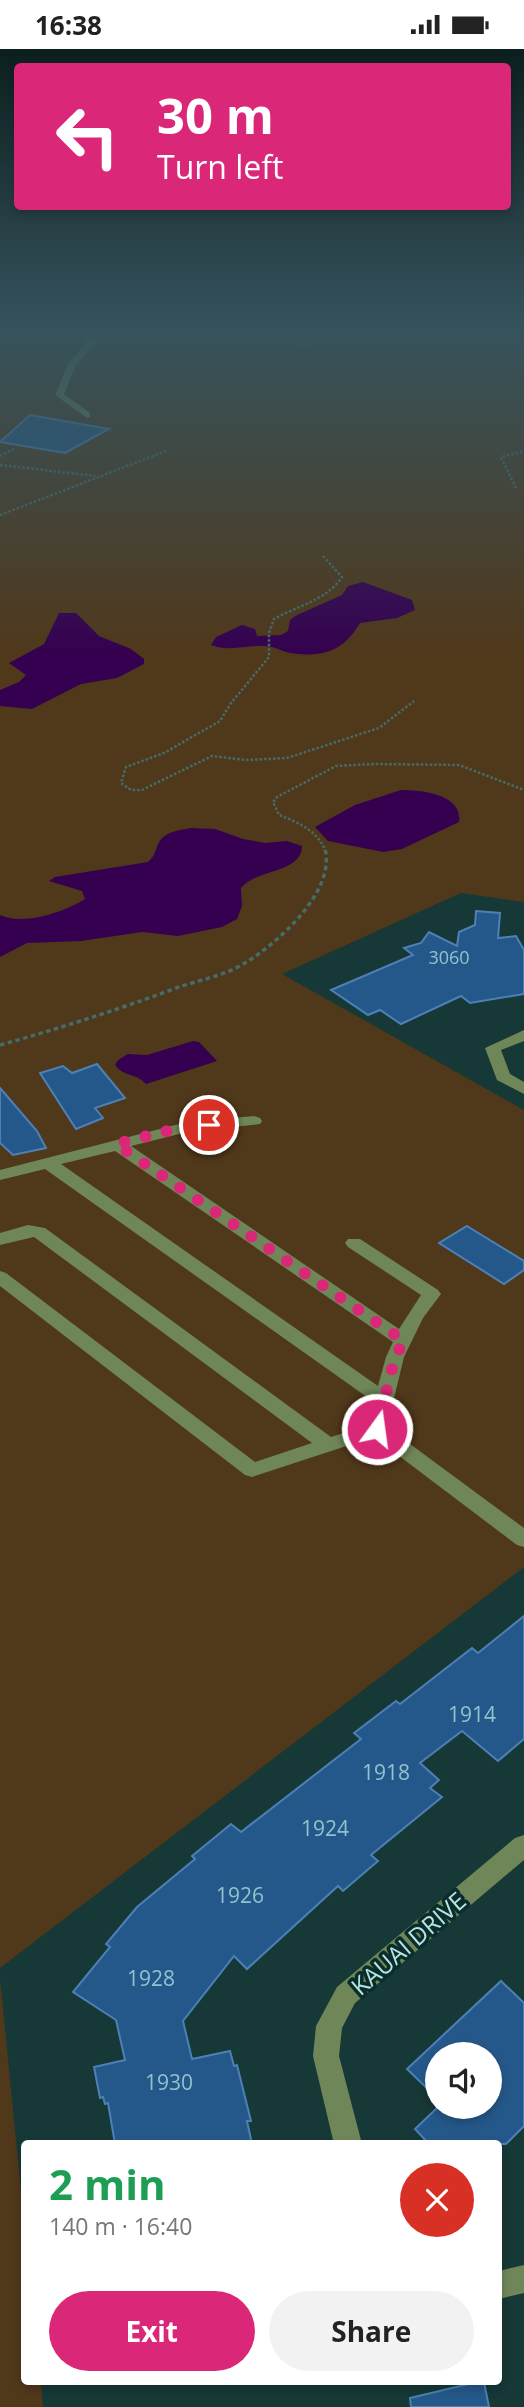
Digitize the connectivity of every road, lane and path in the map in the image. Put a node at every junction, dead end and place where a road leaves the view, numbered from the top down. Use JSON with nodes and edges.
{"nodes":[{"id":1,"x":16,"y":448,"type":"dead end"},
{"id":2,"x":166,"y":451,"type":"dead end"},
{"id":3,"x":524,"y":451,"type":"edge"},
{"id":4,"x":0,"y":456,"type":"edge"},
{"id":5,"x":0,"y":465,"type":"edge"},
{"id":6,"x":98,"y":477,"type":"junction"},
{"id":7,"x":516,"y":488,"type":"dead end"},
{"id":8,"x":0,"y":515,"type":"edge"},
{"id":9,"x":323,"y":555,"type":"dead end"},
{"id":10,"x":414,"y":701,"type":"dead end"},
{"id":11,"x":524,"y":790,"type":"edge"},
{"id":12,"x":524,"y":1035,"type":"edge"},
{"id":13,"x":0,"y":1045,"type":"edge"},
{"id":14,"x":524,"y":1089,"type":"edge"},
{"id":15,"x":254,"y":1121,"type":"dead end"},
{"id":16,"x":116,"y":1144,"type":"junction"},
{"id":17,"x":47,"y":1162,"type":"junction"},
{"id":18,"x":0,"y":1175,"type":"edge"},
{"id":19,"x":0,"y":1238,"type":"edge"},
{"id":20,"x":354,"y":1243,"type":"dead end"},
{"id":21,"x":0,"y":1277,"type":"edge"},
{"id":22,"x":404,"y":1341,"type":"junction"},
{"id":23,"x":384,"y":1400,"type":"junction"},
{"id":24,"x":377,"y":1429,"type":"junction"},
{"id":25,"x":329,"y":1445,"type":"junction"},
{"id":26,"x":524,"y":1539,"type":"edge"},
{"id":27,"x":524,"y":1845,"type":"edge"},
{"id":28,"x":347,"y":2140,"type":"edge"},
{"id":29,"x":524,"y":2279,"type":"edge"},
{"id":30,"x":502,"y":2284,"type":"edge"}],
"edges":[{"from":1,"to":4,"type":"path"},
{"from":2,"to":6,"type":"path"},
{"from":3,"to":7,"type":"path"},
{"from":5,"to":6,"type":"path"},
{"from":6,"to":8,"type":"path"},
{"from":9,"to":10,"type":"path"},
{"from":11,"to":13,"type":"path"},
{"from":12,"to":14,"type":"street"},
{"from":15,"to":16,"type":"street"},
{"from":16,"to":17,"type":"street"},
{"from":16,"to":22,"type":"street"},
{"from":17,"to":18,"type":"street"},
{"from":17,"to":23,"type":"street"},
{"from":19,"to":25,"type":"street"},
{"from":20,"to":22,"type":"street"},
{"from":21,"to":25,"type":"street"},
{"from":22,"to":23,"type":"street"},
{"from":23,"to":24,"type":"street"},
{"from":24,"to":25,"type":"street"},
{"from":24,"to":26,"type":"street"},
{"from":27,"to":28,"type":"street","name":"KAUAI DRIVE"},
{"from":29,"to":30,"type":"street"}]}
